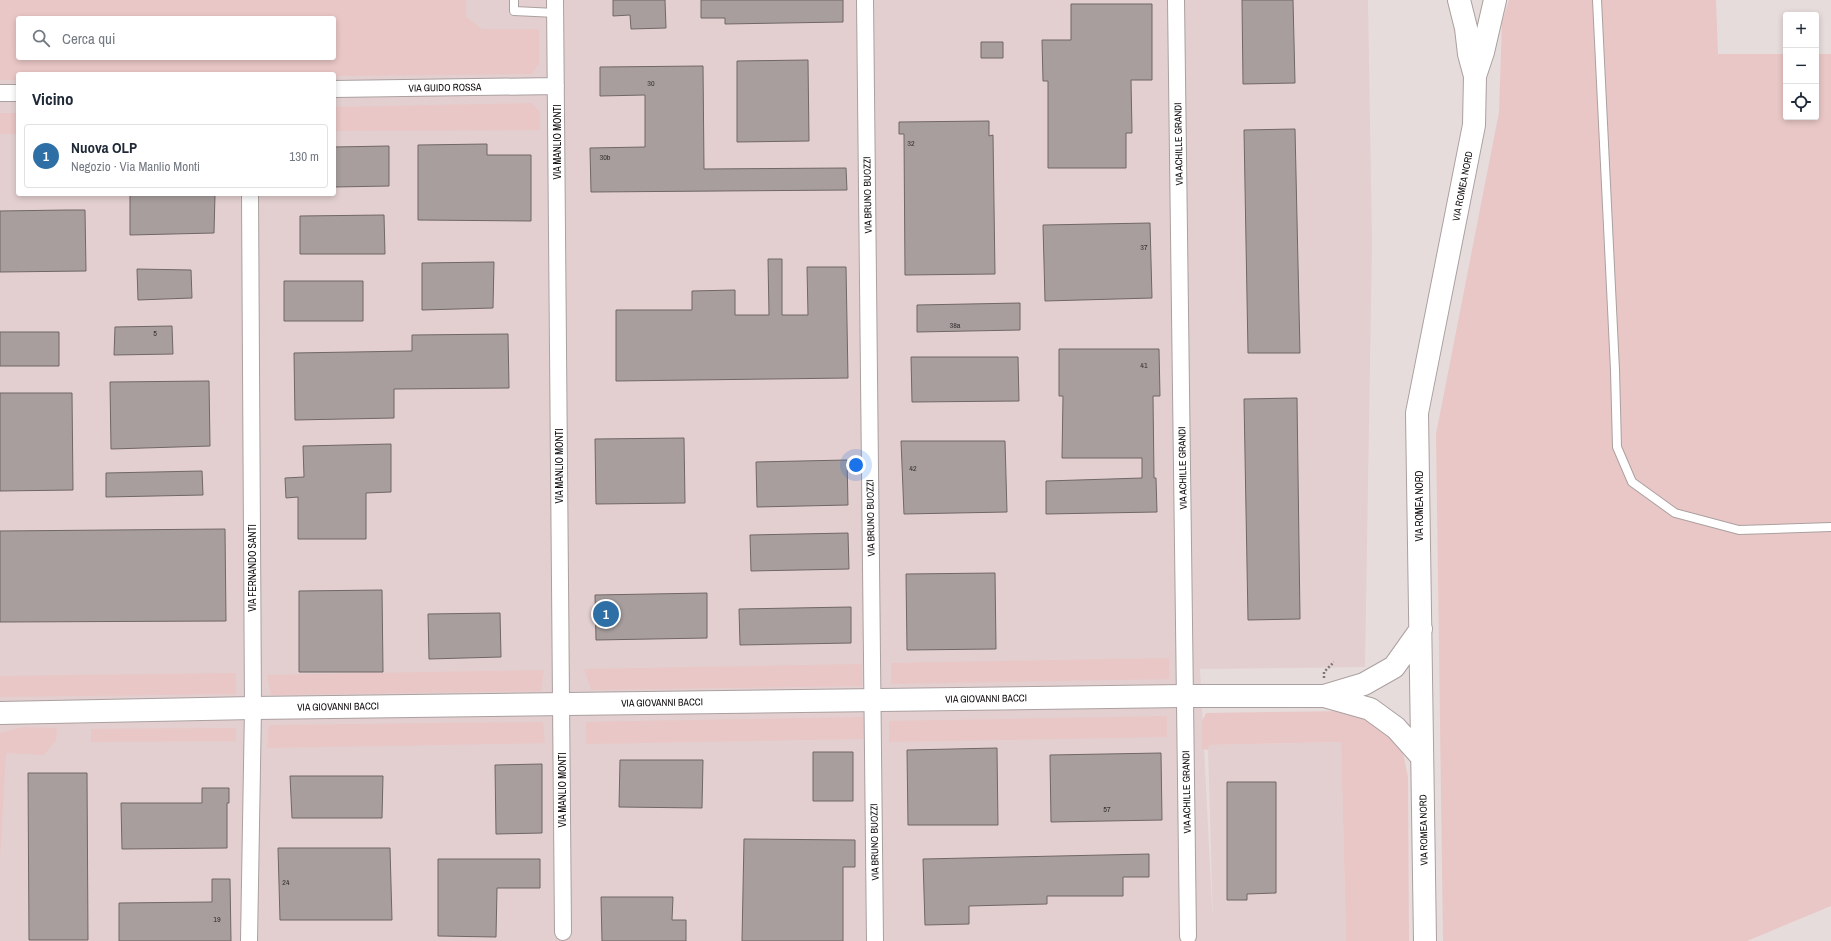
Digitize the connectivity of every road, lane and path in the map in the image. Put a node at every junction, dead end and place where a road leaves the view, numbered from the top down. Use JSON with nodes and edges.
{"nodes":[{"id":1,"x":514,"y":0,"type":"edge"},
{"id":2,"x":865,"y":0,"type":"edge"},
{"id":3,"x":1176,"y":0,"type":"edge"},
{"id":4,"x":1459,"y":0,"type":"edge"},
{"id":5,"x":1495,"y":0,"type":"edge"},
{"id":6,"x":1597,"y":0,"type":"edge"},
{"id":7,"x":556,"y":6,"type":"edge"},
{"id":8,"x":1475,"y":76,"type":"junction"},
{"id":9,"x":556,"y":86,"type":"junction"},
{"id":10,"x":336,"y":89,"type":"edge"},
{"id":11,"x":0,"y":93,"type":"edge"},
{"id":12,"x":16,"y":93,"type":"edge"},
{"id":13,"x":250,"y":196,"type":"edge"},
{"id":14,"x":1831,"y":527,"type":"edge"},
{"id":15,"x":1421,"y":629,"type":"junction"},
{"id":16,"x":1184,"y":696,"type":"junction"},
{"id":17,"x":1324,"y":696,"type":"junction"},
{"id":18,"x":873,"y":700,"type":"junction"},
{"id":19,"x":561,"y":704,"type":"junction"},
{"id":20,"x":253,"y":708,"type":"junction"},
{"id":21,"x":0,"y":713,"type":"edge"},
{"id":22,"x":1422,"y":757,"type":"junction"},
{"id":23,"x":563,"y":932,"type":"dead end"},
{"id":24,"x":1188,"y":936,"type":"dead end"},
{"id":25,"x":249,"y":941,"type":"edge"},
{"id":26,"x":875,"y":941,"type":"edge"},
{"id":27,"x":1425,"y":941,"type":"edge"}],
"edges":[{"from":1,"to":7,"type":"lane"},
{"from":2,"to":18,"type":"street","name":"VIA BRUNO BUOZZI"},
{"from":3,"to":16,"type":"street","name":"VIA ACHILLE GRANDI"},
{"from":4,"to":8,"type":"main road","name":"VIA ROMEA NORD"},
{"from":5,"to":8,"type":"main road","name":"VIA ROMEA NORD"},
{"from":6,"to":14,"type":"lane"},
{"from":7,"to":9,"type":"street","name":"VIA MANLIO MONTI"},
{"from":8,"to":15,"type":"main road","name":"VIA ROMEA NORD"},
{"from":9,"to":10,"type":"street","name":"VIA GUIDO ROSSA"},
{"from":9,"to":19,"type":"street","name":"VIA MANLIO MONTI"},
{"from":11,"to":12,"type":"street"},
{"from":13,"to":20,"type":"street","name":"VIA FERNANDO SANTI"},
{"from":15,"to":17,"type":"main road","name":"VIA GIOVANNI BACCI"},
{"from":15,"to":22,"type":"main road","name":"VIA ROMEA NORD"},
{"from":16,"to":17,"type":"main road","name":"VIA GIOVANNI BACCI"},
{"from":16,"to":18,"type":"main road","name":"VIA GIOVANNI BACCI"},
{"from":16,"to":24,"type":"street","name":"VIA ACHILLE GRANDI"},
{"from":17,"to":22,"type":"main road","name":"VIA GIOVANNI BACCI"},
{"from":18,"to":19,"type":"main road","name":"VIA GIOVANNI BACCI"},
{"from":18,"to":26,"type":"street","name":"VIA BRUNO BUOZZI"},
{"from":19,"to":20,"type":"main road","name":"VIA GIOVANNI BACCI"},
{"from":19,"to":23,"type":"street","name":"VIA MANLIO MONTI"},
{"from":20,"to":21,"type":"main road","name":"VIA GIOVANNI BACCI"},
{"from":20,"to":25,"type":"street","name":"VIA FERNANDO SANTI"},
{"from":22,"to":27,"type":"main road","name":"VIA ROMEA NORD"}]}
